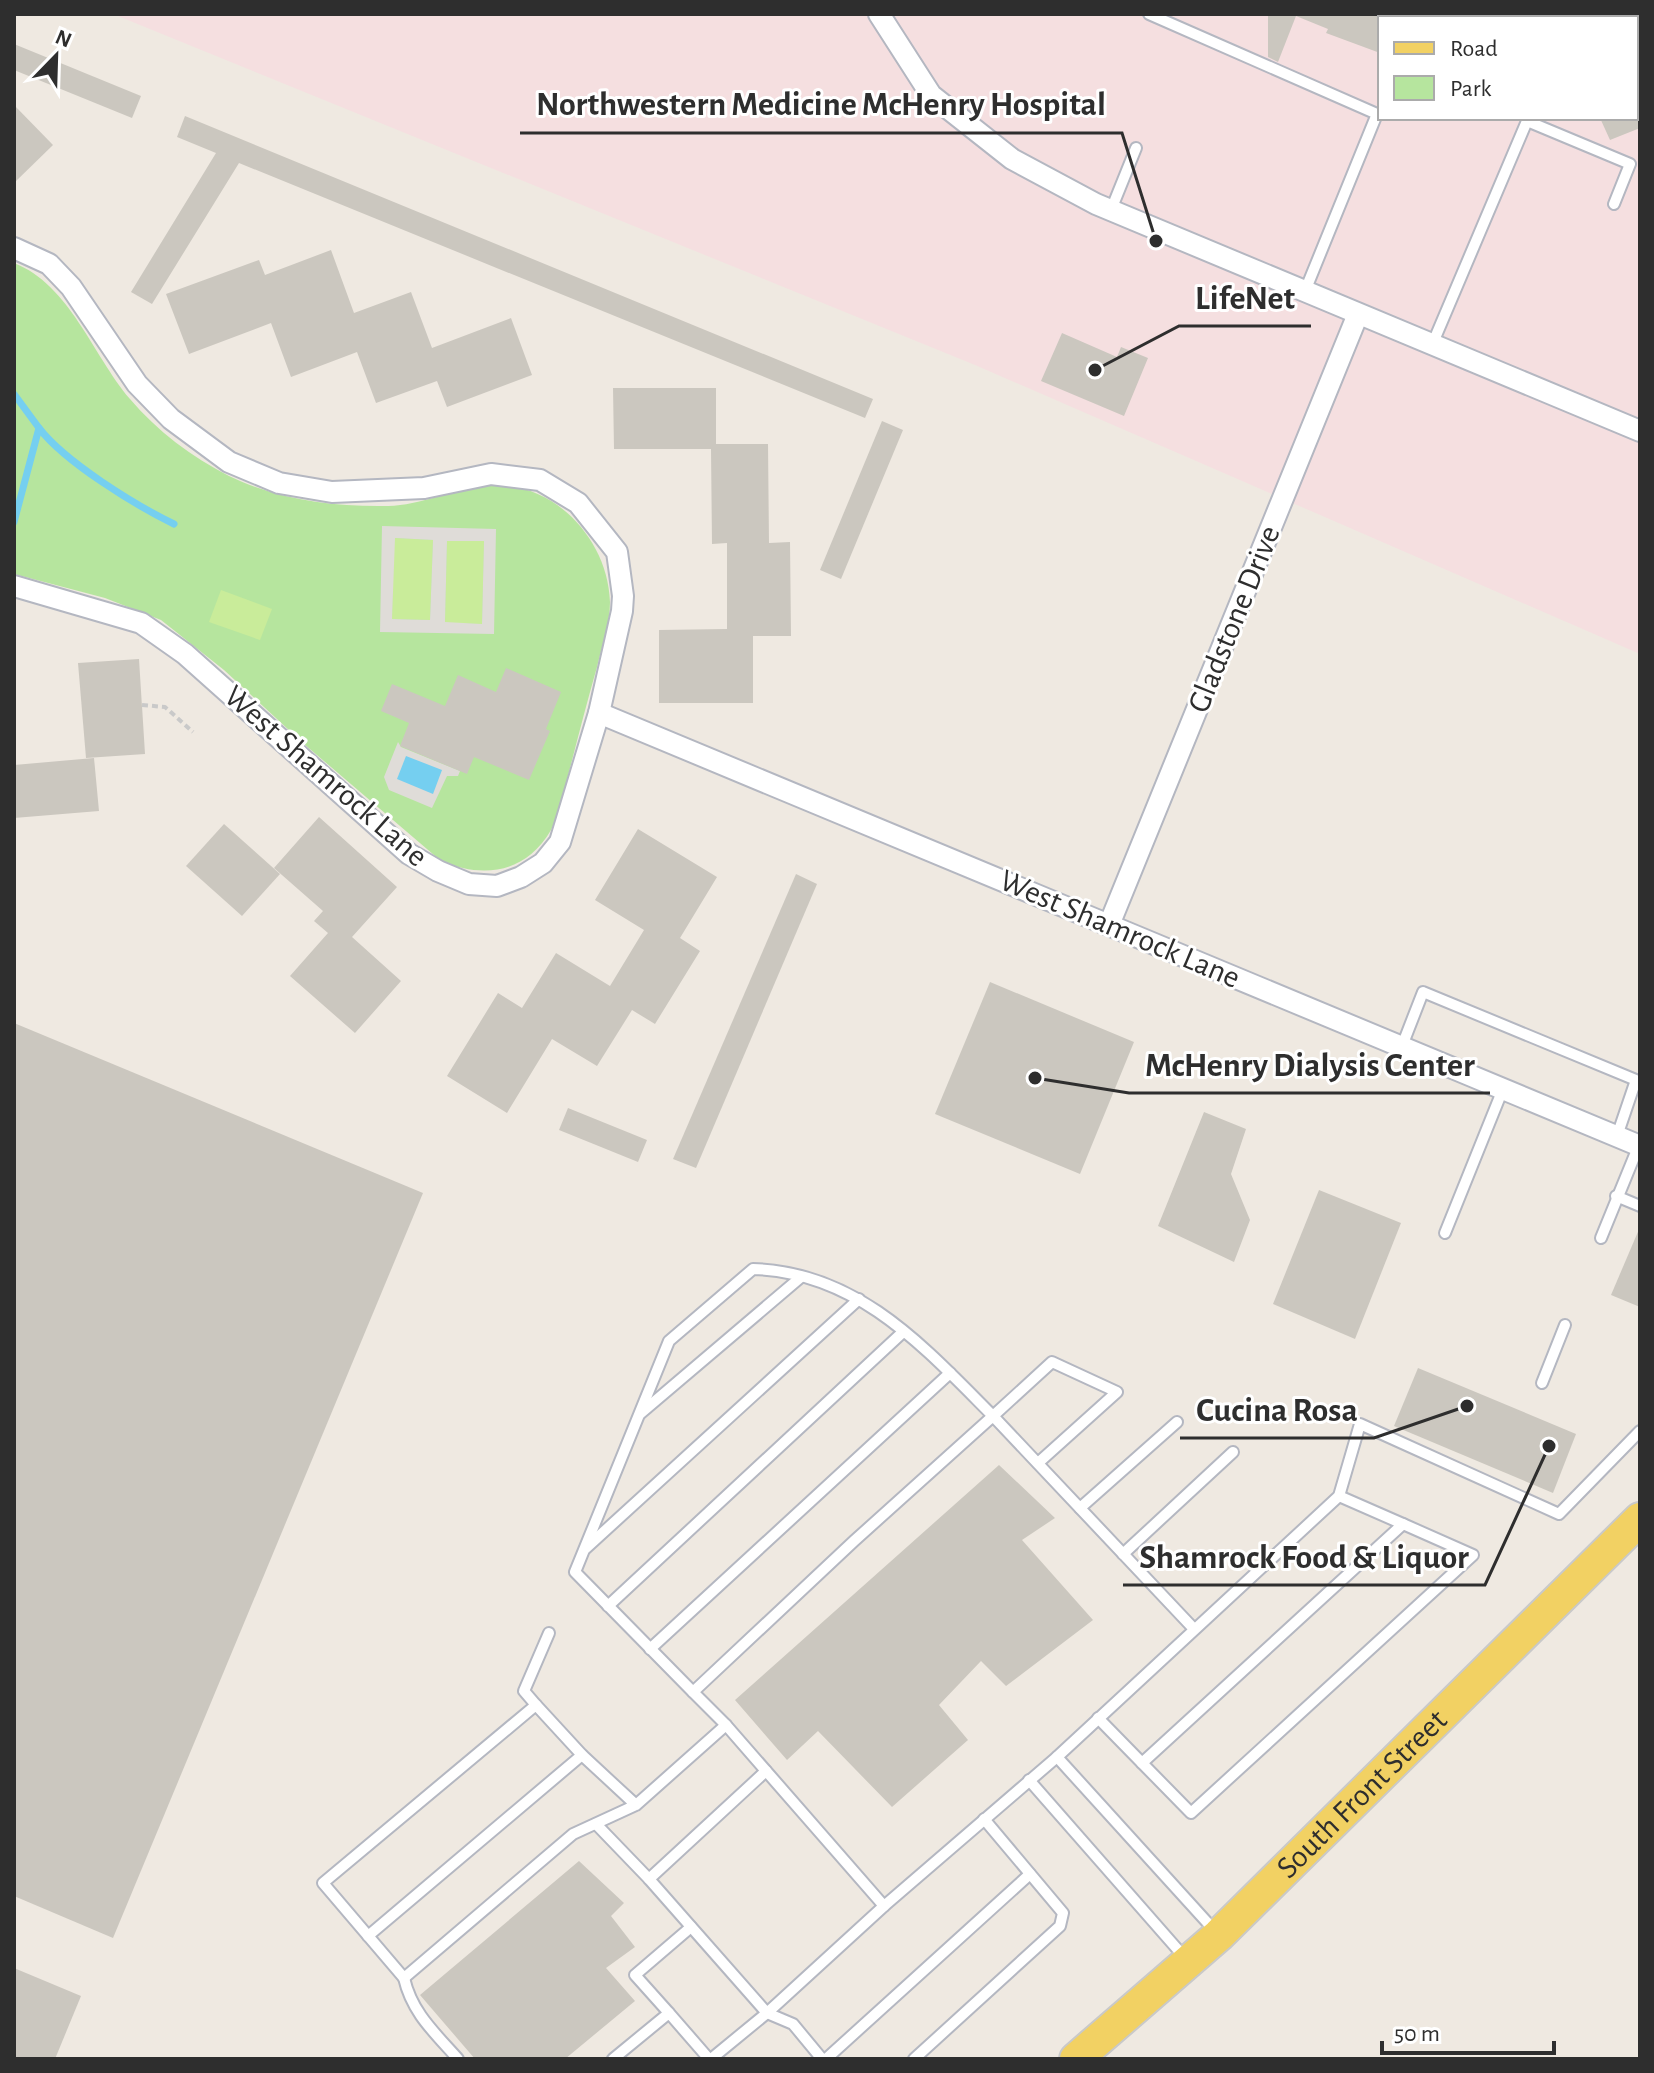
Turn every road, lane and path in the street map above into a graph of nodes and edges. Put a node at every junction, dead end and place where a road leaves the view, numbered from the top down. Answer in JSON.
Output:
{"nodes":[{"id":1,"x":879,"y":14,"type":"edge"},
{"id":2,"x":1149,"y":14,"type":"edge"},
{"id":3,"x":1136,"y":148,"type":"dead end"},
{"id":4,"x":1614,"y":204,"type":"dead end"},
{"id":5,"x":1111,"y":210,"type":"junction"},
{"id":6,"x":14,"y":248,"type":"edge"},
{"id":7,"x":1305,"y":291,"type":"junction"},
{"id":8,"x":1358,"y":314,"type":"junction"},
{"id":9,"x":1432,"y":345,"type":"junction"},
{"id":10,"x":1640,"y":431,"type":"edge"},
{"id":11,"x":14,"y":586,"type":"edge"},
{"id":12,"x":142,"y":705,"type":"dead end"},
{"id":13,"x":599,"y":713,"type":"junction"},
{"id":14,"x":193,"y":732,"type":"dead end"},
{"id":15,"x":1109,"y":925,"type":"junction"},
{"id":16,"x":1402,"y":1046,"type":"junction"},
{"id":17,"x":1503,"y":1089,"type":"junction"},
{"id":18,"x":1617,"y":1136,"type":"junction"},
{"id":19,"x":1639,"y":1146,"type":"edge"},
{"id":20,"x":1616,"y":1196,"type":"junction"},
{"id":21,"x":1640,"y":1206,"type":"edge"},
{"id":22,"x":1445,"y":1233,"type":"dead end"},
{"id":23,"x":1601,"y":1238,"type":"dead end"},
{"id":24,"x":801,"y":1277,"type":"junction"},
{"id":25,"x":859,"y":1299,"type":"junction"},
{"id":26,"x":1565,"y":1325,"type":"dead end"},
{"id":27,"x":903,"y":1332,"type":"junction"},
{"id":28,"x":950,"y":1373,"type":"junction"},
{"id":29,"x":1542,"y":1383,"type":"dead end"},
{"id":30,"x":639,"y":1414,"type":"junction"},
{"id":31,"x":993,"y":1416,"type":"junction"},
{"id":32,"x":1177,"y":1422,"type":"dead end"},
{"id":33,"x":1640,"y":1431,"type":"edge"},
{"id":34,"x":1233,"y":1452,"type":"dead end"},
{"id":35,"x":1038,"y":1463,"type":"junction"},
{"id":36,"x":1339,"y":1496,"type":"junction"},
{"id":37,"x":1080,"y":1508,"type":"junction"},
{"id":38,"x":1640,"y":1519,"type":"edge"},
{"id":39,"x":1403,"y":1524,"type":"junction"},
{"id":40,"x":584,"y":1550,"type":"junction"},
{"id":41,"x":1123,"y":1554,"type":"junction"},
{"id":42,"x":608,"y":1606,"type":"junction"},
{"id":43,"x":1194,"y":1629,"type":"junction"},
{"id":44,"x":549,"y":1633,"type":"dead end"},
{"id":45,"x":650,"y":1649,"type":"junction"},
{"id":46,"x":693,"y":1692,"type":"junction"},
{"id":47,"x":536,"y":1705,"type":"junction"},
{"id":48,"x":1098,"y":1718,"type":"junction"},
{"id":49,"x":726,"y":1725,"type":"junction"},
{"id":50,"x":582,"y":1755,"type":"junction"},
{"id":51,"x":1057,"y":1757,"type":"junction"},
{"id":52,"x":1142,"y":1763,"type":"junction"},
{"id":53,"x":766,"y":1771,"type":"junction"},
{"id":54,"x":1029,"y":1780,"type":"junction"},
{"id":55,"x":636,"y":1805,"type":"junction"},
{"id":56,"x":984,"y":1819,"type":"junction"},
{"id":57,"x":596,"y":1824,"type":"junction"},
{"id":58,"x":1030,"y":1874,"type":"junction"},
{"id":59,"x":649,"y":1879,"type":"junction"},
{"id":60,"x":884,"y":1906,"type":"junction"},
{"id":61,"x":691,"y":1927,"type":"junction"},
{"id":62,"x":1219,"y":1935,"type":"junction"},
{"id":63,"x":368,"y":1936,"type":"junction"},
{"id":64,"x":1188,"y":1962,"type":"junction"},
{"id":65,"x":404,"y":1978,"type":"junction"},
{"id":66,"x":669,"y":2013,"type":"junction"},
{"id":67,"x":767,"y":2013,"type":"junction"},
{"id":68,"x":458,"y":2059,"type":"edge"},
{"id":69,"x":613,"y":2059,"type":"edge"},
{"id":70,"x":710,"y":2059,"type":"edge"},
{"id":71,"x":824,"y":2059,"type":"edge"},
{"id":72,"x":914,"y":2059,"type":"edge"},
{"id":73,"x":1076,"y":2059,"type":"edge"}],
"edges":[{"from":1,"to":5,"type":"street"},
{"from":2,"to":7,"type":"lane"},
{"from":3,"to":5,"type":"lane"},
{"from":4,"to":9,"type":"lane"},
{"from":5,"to":7,"type":"street"},
{"from":6,"to":13,"type":"street","name":"West Shamrock Lane"},
{"from":7,"to":8,"type":"street"},
{"from":8,"to":9,"type":"street"},
{"from":8,"to":15,"type":"street","name":"Gladstone Drive"},
{"from":9,"to":10,"type":"street"},
{"from":11,"to":13,"type":"street","name":"West Shamrock Lane"},
{"from":12,"to":14,"type":"path"},
{"from":13,"to":15,"type":"street","name":"West Shamrock Lane"},
{"from":15,"to":16,"type":"street","name":"West Shamrock Lane"},
{"from":16,"to":17,"type":"street","name":"West Shamrock Lane"},
{"from":16,"to":18,"type":"lane"},
{"from":17,"to":18,"type":"street","name":"West Shamrock Lane"},
{"from":17,"to":22,"type":"lane"},
{"from":18,"to":19,"type":"street","name":"West Shamrock Lane"},
{"from":19,"to":20,"type":"lane"},
{"from":20,"to":21,"type":"lane"},
{"from":20,"to":23,"type":"lane"},
{"from":24,"to":25,"type":"lane"},
{"from":24,"to":30,"type":"lane"},
{"from":24,"to":30,"type":"lane"},
{"from":25,"to":27,"type":"lane"},
{"from":25,"to":40,"type":"lane"},
{"from":26,"to":29,"type":"lane"},
{"from":27,"to":28,"type":"lane"},
{"from":27,"to":42,"type":"lane"},
{"from":28,"to":31,"type":"lane"},
{"from":28,"to":45,"type":"lane"},
{"from":30,"to":40,"type":"lane"},
{"from":31,"to":35,"type":"lane"},
{"from":31,"to":35,"type":"lane"},
{"from":31,"to":46,"type":"lane"},
{"from":32,"to":37,"type":"lane"},
{"from":33,"to":36,"type":"lane"},
{"from":34,"to":41,"type":"lane"},
{"from":35,"to":37,"type":"lane"},
{"from":36,"to":39,"type":"lane"},
{"from":36,"to":43,"type":"lane"},
{"from":37,"to":41,"type":"lane"},
{"from":38,"to":62,"type":"main road","name":"South Front Street"},
{"from":39,"to":52,"type":"lane"},
{"from":39,"to":52,"type":"lane"},
{"from":40,"to":42,"type":"lane"},
{"from":41,"to":43,"type":"lane"},
{"from":42,"to":45,"type":"lane"},
{"from":43,"to":48,"type":"lane"},
{"from":44,"to":47,"type":"lane"},
{"from":45,"to":46,"type":"lane"},
{"from":46,"to":49,"type":"lane"},
{"from":47,"to":50,"type":"lane"},
{"from":47,"to":63,"type":"lane"},
{"from":48,"to":51,"type":"lane"},
{"from":48,"to":52,"type":"lane"},
{"from":49,"to":53,"type":"lane"},
{"from":49,"to":55,"type":"lane"},
{"from":50,"to":55,"type":"lane"},
{"from":50,"to":63,"type":"lane"},
{"from":51,"to":54,"type":"lane"},
{"from":51,"to":62,"type":"lane"},
{"from":53,"to":59,"type":"lane"},
{"from":53,"to":60,"type":"lane"},
{"from":54,"to":56,"type":"lane"},
{"from":54,"to":64,"type":"lane"},
{"from":55,"to":57,"type":"lane"},
{"from":56,"to":58,"type":"lane"},
{"from":56,"to":60,"type":"lane"},
{"from":57,"to":59,"type":"lane"},
{"from":57,"to":65,"type":"lane"},
{"from":58,"to":71,"type":"lane"},
{"from":58,"to":72,"type":"lane"},
{"from":59,"to":61,"type":"lane"},
{"from":60,"to":67,"type":"lane"},
{"from":61,"to":66,"type":"lane"},
{"from":61,"to":67,"type":"lane"},
{"from":62,"to":64,"type":"main road","name":"South Front Street"},
{"from":63,"to":65,"type":"lane"},
{"from":64,"to":73,"type":"main road","name":"South Front Street"},
{"from":65,"to":68,"type":"lane"},
{"from":66,"to":69,"type":"lane"},
{"from":66,"to":70,"type":"lane"},
{"from":67,"to":70,"type":"lane"},
{"from":67,"to":71,"type":"lane"}]}
